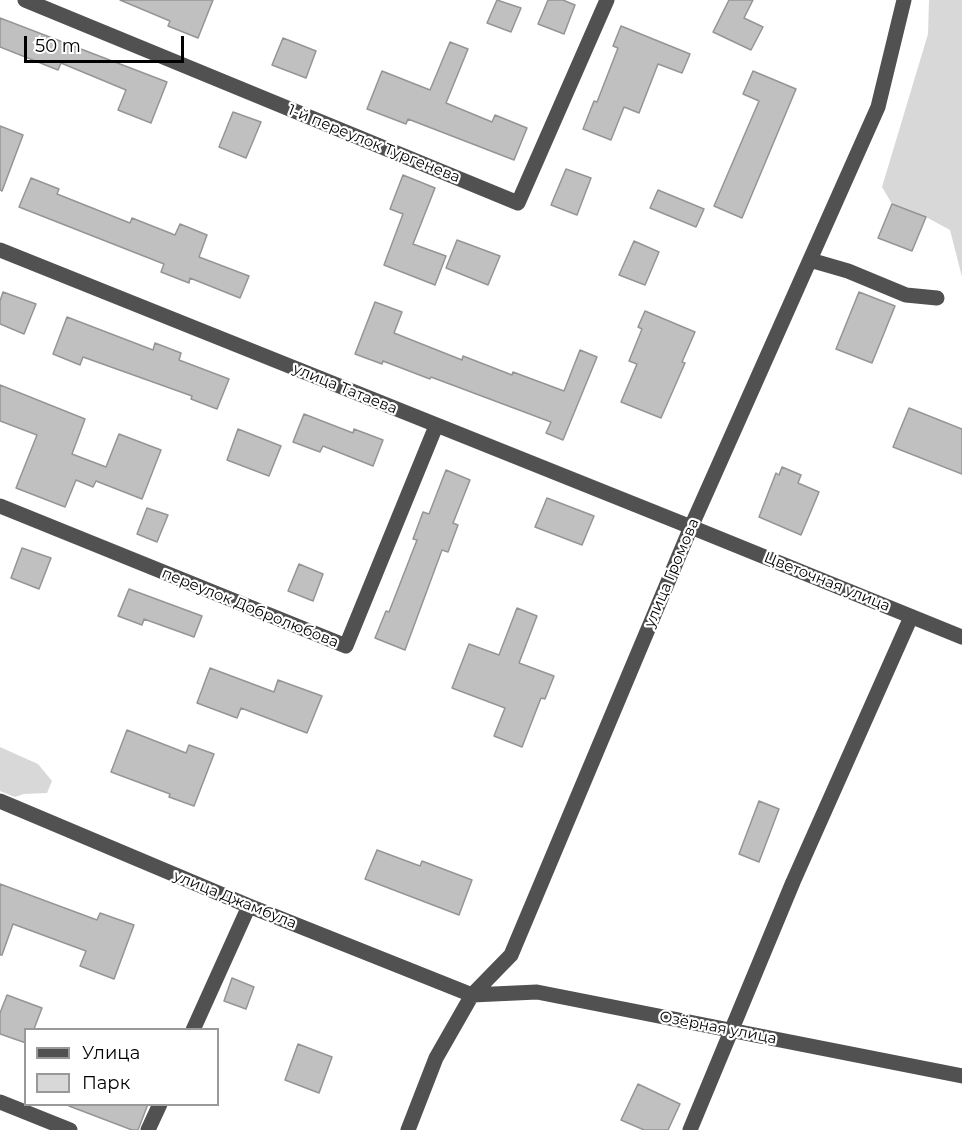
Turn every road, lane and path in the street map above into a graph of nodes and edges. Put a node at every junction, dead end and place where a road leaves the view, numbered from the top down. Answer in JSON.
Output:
{"nodes":[{"id":1,"x":25,"y":0,"type":"edge"},
{"id":2,"x":607,"y":0,"type":"edge"},
{"id":3,"x":904,"y":0,"type":"edge"},
{"id":4,"x":0,"y":250,"type":"edge"},
{"id":5,"x":810,"y":260,"type":"junction"},
{"id":6,"x":938,"y":298,"type":"dead end"},
{"id":7,"x":436,"y":426,"type":"junction"},
{"id":8,"x":0,"y":506,"type":"edge"},
{"id":9,"x":691,"y":527,"type":"junction"},
{"id":10,"x":911,"y":617,"type":"junction"},
{"id":11,"x":962,"y":638,"type":"edge"},
{"id":12,"x":0,"y":801,"type":"edge"},
{"id":13,"x":249,"y":906,"type":"junction"},
{"id":14,"x":472,"y":995,"type":"junction"},
{"id":15,"x":193,"y":1028,"type":"edge"},
{"id":16,"x":732,"y":1031,"type":"junction"},
{"id":17,"x":962,"y":1076,"type":"edge"},
{"id":18,"x":0,"y":1102,"type":"edge"},
{"id":19,"x":159,"y":1106,"type":"edge"},
{"id":20,"x":69,"y":1130,"type":"edge"},
{"id":21,"x":148,"y":1130,"type":"edge"},
{"id":22,"x":408,"y":1130,"type":"edge"},
{"id":23,"x":690,"y":1130,"type":"edge"}],
"edges":[{"from":1,"to":2,"type":"street","name":"1-й переулок Тургенева"},
{"from":3,"to":5,"type":"street","name":"улица Громова"},
{"from":4,"to":7,"type":"street","name":"улица Татаева"},
{"from":5,"to":6,"type":"street"},
{"from":5,"to":9,"type":"street","name":"улица Громова"},
{"from":7,"to":8,"type":"street","name":"переулок Добролюбова"},
{"from":7,"to":9,"type":"street","name":"улица Татаева"},
{"from":9,"to":10,"type":"street","name":"Цветочная улица"},
{"from":9,"to":14,"type":"street","name":"улица Громова"},
{"from":10,"to":11,"type":"street","name":"Цветочная улица"},
{"from":10,"to":16,"type":"street"},
{"from":12,"to":13,"type":"street","name":"улица Джамбула"},
{"from":13,"to":14,"type":"street","name":"улица Джамбула"},
{"from":13,"to":15,"type":"street"},
{"from":14,"to":16,"type":"street","name":"Озёрная улица"},
{"from":14,"to":22,"type":"street","name":"улица Громова"},
{"from":16,"to":17,"type":"street","name":"Озёрная улица"},
{"from":16,"to":23,"type":"street"},
{"from":18,"to":20,"type":"street"},
{"from":19,"to":21,"type":"street"}]}
